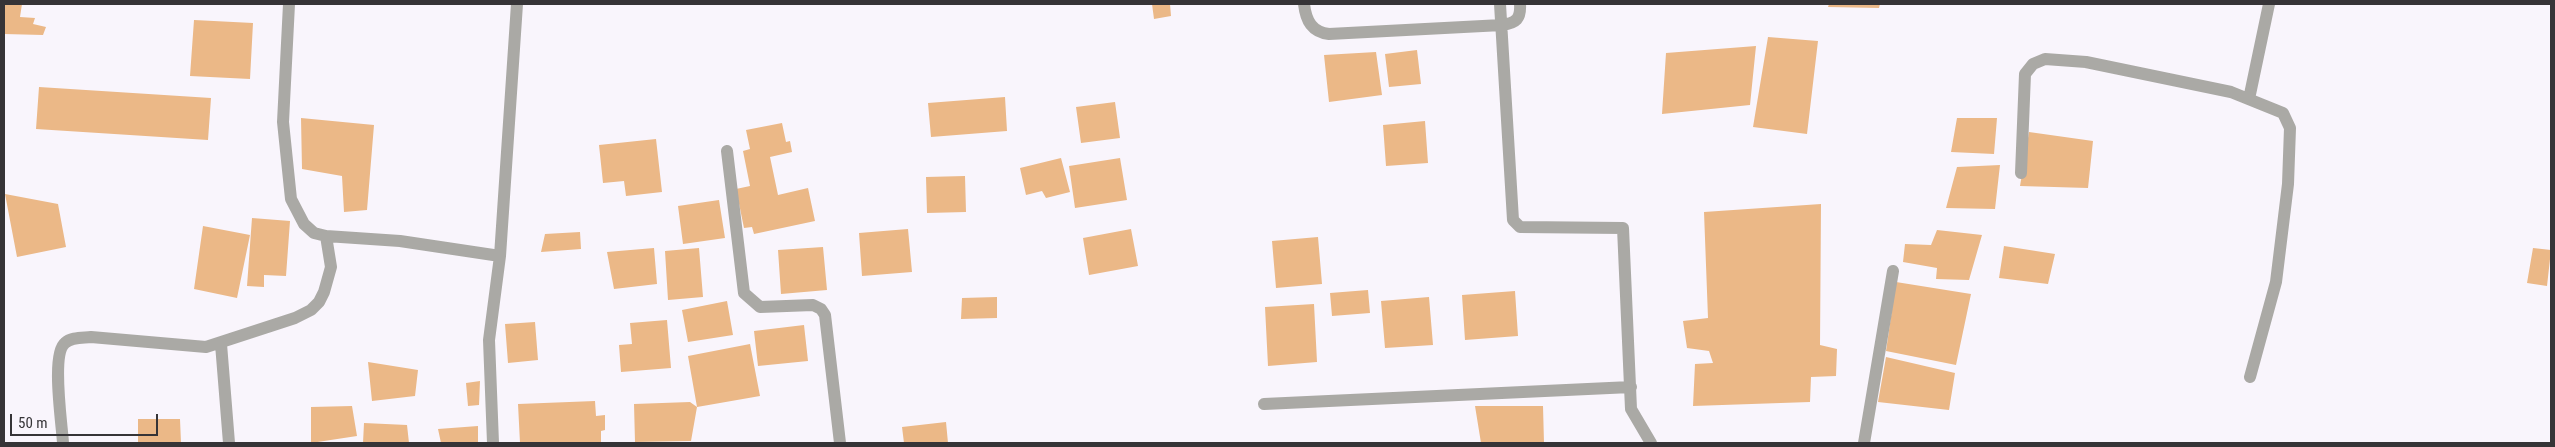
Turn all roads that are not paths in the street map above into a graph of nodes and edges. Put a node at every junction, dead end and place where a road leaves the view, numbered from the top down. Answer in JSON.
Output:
{"nodes":[{"id":1,"x":289,"y":4,"type":"edge"},
{"id":2,"x":517,"y":4,"type":"edge"},
{"id":3,"x":1304,"y":4,"type":"edge"},
{"id":4,"x":1500,"y":4,"type":"edge"},
{"id":5,"x":1520,"y":4,"type":"edge"},
{"id":6,"x":2269,"y":4,"type":"edge"},
{"id":7,"x":1502,"y":26,"type":"junction"},
{"id":8,"x":2249,"y":99,"type":"junction"},
{"id":9,"x":726,"y":151,"type":"dead end"},
{"id":10,"x":2021,"y":173,"type":"dead end"},
{"id":11,"x":326,"y":236,"type":"junction"},
{"id":12,"x":500,"y":256,"type":"junction"},
{"id":13,"x":1893,"y":271,"type":"dead end"},
{"id":14,"x":221,"y":344,"type":"junction"},
{"id":15,"x":2250,"y":377,"type":"dead end"},
{"id":16,"x":1631,"y":387,"type":"junction"},
{"id":17,"x":1264,"y":404,"type":"dead end"},
{"id":18,"x":63,"y":443,"type":"edge"},
{"id":19,"x":229,"y":443,"type":"edge"},
{"id":20,"x":493,"y":443,"type":"edge"},
{"id":21,"x":840,"y":443,"type":"edge"},
{"id":22,"x":1651,"y":443,"type":"edge"},
{"id":23,"x":1864,"y":443,"type":"edge"}],
"edges":[{"from":1,"to":11,"type":"street"},
{"from":2,"to":12,"type":"street"},
{"from":3,"to":7,"type":"street"},
{"from":4,"to":7,"type":"street"},
{"from":5,"to":7,"type":"street"},
{"from":6,"to":8,"type":"street"},
{"from":7,"to":16,"type":"street"},
{"from":8,"to":10,"type":"street"},
{"from":8,"to":15,"type":"street"},
{"from":9,"to":21,"type":"street"},
{"from":11,"to":12,"type":"street"},
{"from":11,"to":14,"type":"street"},
{"from":12,"to":20,"type":"street"},
{"from":13,"to":23,"type":"street"},
{"from":14,"to":18,"type":"street"},
{"from":14,"to":19,"type":"street"},
{"from":16,"to":17,"type":"street"},
{"from":16,"to":22,"type":"street"}]}
